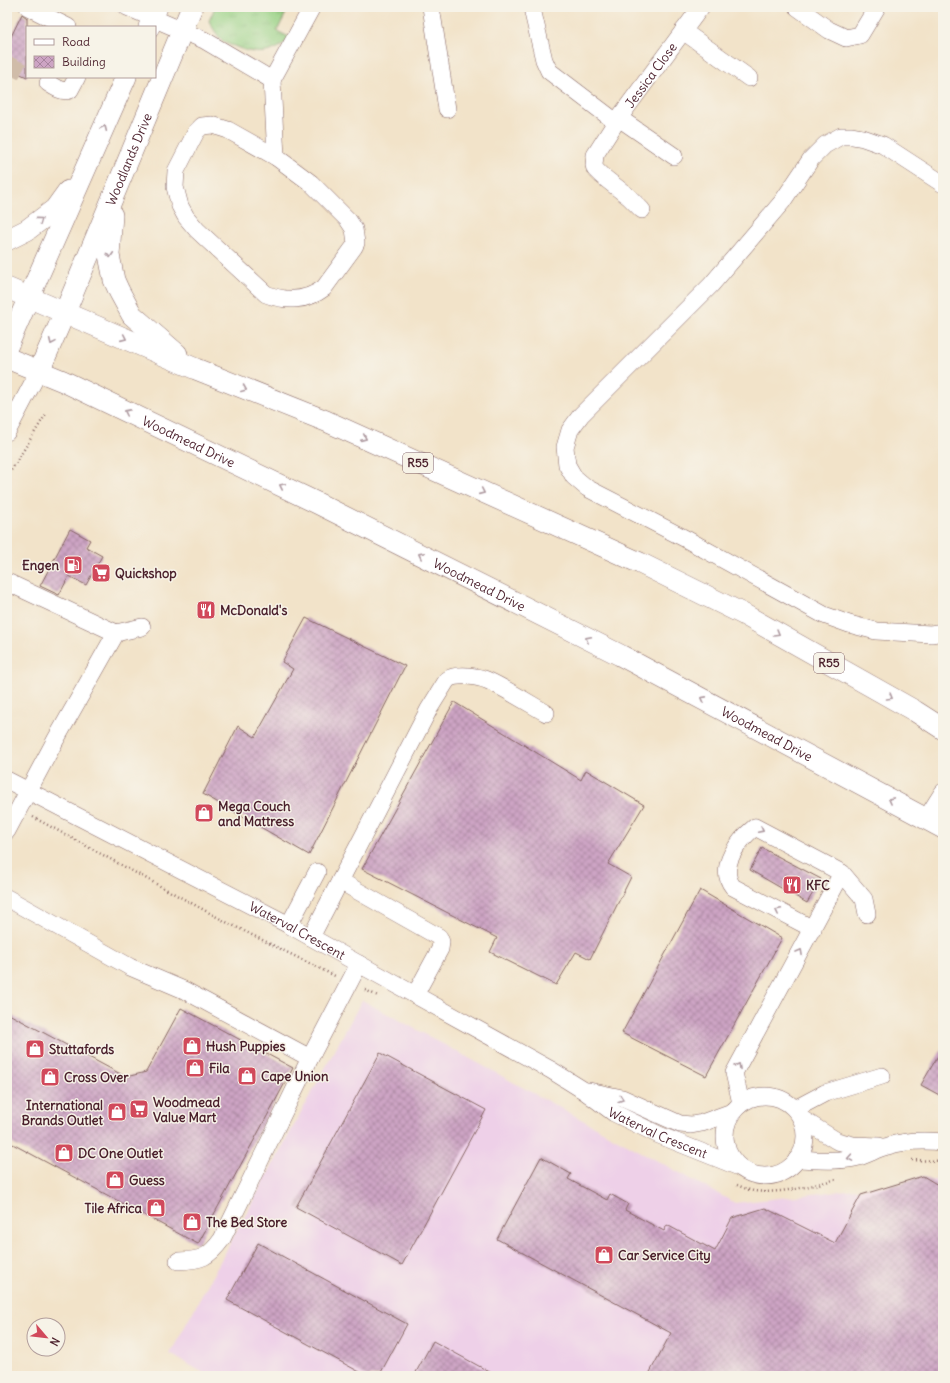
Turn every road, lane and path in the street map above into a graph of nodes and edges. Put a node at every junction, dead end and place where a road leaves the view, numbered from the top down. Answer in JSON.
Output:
{"nodes":[{"id":1,"x":28,"y":7,"type":"edge"},
{"id":2,"x":127,"y":7,"type":"edge"},
{"id":3,"x":192,"y":7,"type":"edge"},
{"id":4,"x":312,"y":7,"type":"edge"},
{"id":5,"x":431,"y":7,"type":"edge"},
{"id":6,"x":701,"y":7,"type":"edge"},
{"id":7,"x":797,"y":7,"type":"edge"},
{"id":8,"x":877,"y":7,"type":"edge"},
{"id":9,"x":533,"y":13,"type":"dead end"},
{"id":10,"x":153,"y":17,"type":"edge"},
{"id":11,"x":66,"y":26,"type":"edge"},
{"id":12,"x":181,"y":30,"type":"junction"},
{"id":13,"x":683,"y":31,"type":"junction"},
{"id":14,"x":76,"y":78,"type":"edge"},
{"id":15,"x":126,"y":78,"type":"edge"},
{"id":16,"x":750,"y":78,"type":"dead end"},
{"id":17,"x":272,"y":80,"type":"junction"},
{"id":18,"x":48,"y":83,"type":"dead end"},
{"id":19,"x":447,"y":109,"type":"dead end"},
{"id":20,"x":617,"y":120,"type":"junction"},
{"id":21,"x":674,"y":156,"type":"dead end"},
{"id":22,"x":276,"y":158,"type":"junction"},
{"id":23,"x":88,"y":163,"type":"junction"},
{"id":24,"x":943,"y":184,"type":"edge"},
{"id":25,"x":116,"y":188,"type":"junction"},
{"id":26,"x":642,"y":210,"type":"dead end"},
{"id":27,"x":7,"y":240,"type":"edge"},
{"id":28,"x":7,"y":288,"type":"edge"},
{"id":29,"x":29,"y":298,"type":"junction"},
{"id":30,"x":65,"y":312,"type":"junction"},
{"id":31,"x":7,"y":347,"type":"edge"},
{"id":32,"x":7,"y":358,"type":"edge"},
{"id":33,"x":196,"y":369,"type":"junction"},
{"id":34,"x":39,"y":371,"type":"junction"},
{"id":35,"x":46,"y":414,"type":"dead end"},
{"id":36,"x":7,"y":432,"type":"edge"},
{"id":37,"x":7,"y":476,"type":"edge"},
{"id":38,"x":7,"y":582,"type":"edge"},
{"id":39,"x":142,"y":627,"type":"dead end"},
{"id":40,"x":943,"y":632,"type":"edge"},
{"id":41,"x":116,"y":633,"type":"junction"},
{"id":42,"x":915,"y":712,"type":"junction"},
{"id":43,"x":546,"y":713,"type":"dead end"},
{"id":44,"x":943,"y":713,"type":"edge"},
{"id":45,"x":943,"y":729,"type":"edge"},
{"id":46,"x":7,"y":780,"type":"edge"},
{"id":47,"x":28,"y":791,"type":"junction"},
{"id":48,"x":943,"y":792,"type":"edge"},
{"id":49,"x":934,"y":823,"type":"edge"},
{"id":50,"x":7,"y":831,"type":"edge"},
{"id":51,"x":317,"y":872,"type":"dead end"},
{"id":52,"x":842,"y":873,"type":"junction"},
{"id":53,"x":340,"y":881,"type":"junction"},
{"id":54,"x":7,"y":898,"type":"edge"},
{"id":55,"x":867,"y":914,"type":"dead end"},
{"id":56,"x":289,"y":925,"type":"junction"},
{"id":57,"x":813,"y":929,"type":"junction"},
{"id":58,"x":311,"y":937,"type":"junction"},
{"id":59,"x":359,"y":964,"type":"junction"},
{"id":60,"x":415,"y":996,"type":"junction"},
{"id":61,"x":310,"y":1058,"type":"junction"},
{"id":62,"x":882,"y":1076,"type":"dead end"},
{"id":63,"x":583,"y":1090,"type":"junction"},
{"id":64,"x":737,"y":1108,"type":"junction"},
{"id":65,"x":798,"y":1114,"type":"junction"},
{"id":66,"x":943,"y":1142,"type":"edge"},
{"id":67,"x":887,"y":1146,"type":"junction"},
{"id":68,"x":797,"y":1159,"type":"junction"},
{"id":69,"x":739,"y":1167,"type":"junction"},
{"id":70,"x":178,"y":1261,"type":"dead end"}],
"edges":[{"from":1,"to":11,"type":"street"},
{"from":2,"to":10,"type":"street"},
{"from":3,"to":12,"type":"main road","name":"Woodlands Drive"},
{"from":4,"to":17,"type":"street"},
{"from":5,"to":19,"type":"street"},
{"from":6,"to":13,"type":"street","name":"Jessica Close"},
{"from":7,"to":8,"type":"street"},
{"from":9,"to":20,"type":"street","name":"Jessica Close"},
{"from":10,"to":12,"type":"street"},
{"from":12,"to":17,"type":"street"},
{"from":12,"to":25,"type":"main road","name":"Woodlands Drive"},
{"from":13,"to":16,"type":"street","name":"Jessica Close"},
{"from":13,"to":20,"type":"street","name":"Jessica Close"},
{"from":14,"to":18,"type":"street"},
{"from":23,"to":15,"type":"main road","one_way":true},
{"from":17,"to":22,"type":"street"},
{"from":20,"to":21,"type":"street","name":"Jessica Close"},
{"from":20,"to":26,"type":"street","name":"Jessica Close"},
{"from":22,"to":22,"type":"street"},
{"from":27,"to":23,"type":"main road","one_way":true},
{"from":23,"to":29,"type":"main road"},
{"from":24,"to":40,"type":"street"},
{"from":25,"to":30,"type":"main road","name":"Woodlands Drive"},
{"from":25,"to":33,"type":"main road","one_way":true},
{"from":28,"to":29,"type":"main road","number":"R55"},
{"from":29,"to":30,"type":"main road","number":"R55"},
{"from":29,"to":31,"type":"main road"},
{"from":30,"to":33,"type":"main road","number":"R55","one_way":true},
{"from":30,"to":34,"type":"main road","name":"Woodlands Drive","one_way":true},
{"from":32,"to":34,"type":"main road","name":"Woodmead Drive"},
{"from":33,"to":42,"type":"main road","number":"R55","one_way":true},
{"from":34,"to":36,"type":"street"},
{"from":49,"to":34,"type":"main road","name":"Woodmead Drive","one_way":true},
{"from":35,"to":37,"type":"path"},
{"from":38,"to":41,"type":"street"},
{"from":39,"to":41,"type":"street"},
{"from":41,"to":47,"type":"street"},
{"from":42,"to":44,"type":"main road"},
{"from":42,"to":45,"type":"main road","number":"R55"},
{"from":43,"to":53,"type":"street"},
{"from":46,"to":47,"type":"street","name":"Waterval Crescent"},
{"from":47,"to":50,"type":"street"},
{"from":47,"to":56,"type":"street","name":"Waterval Crescent"},
{"from":48,"to":49,"type":"street"},
{"from":51,"to":56,"type":"street"},
{"from":52,"to":55,"type":"street"},
{"from":52,"to":57,"type":"street"},
{"from":57,"to":52,"type":"street","one_way":true},
{"from":53,"to":58,"type":"street"},
{"from":53,"to":60,"type":"street"},
{"from":54,"to":61,"type":"street"},
{"from":56,"to":58,"type":"street","name":"Waterval Crescent"},
{"from":64,"to":57,"type":"street","one_way":true},
{"from":58,"to":59,"type":"street","name":"Waterval Crescent"},
{"from":59,"to":60,"type":"street","name":"Waterval Crescent"},
{"from":59,"to":61,"type":"street"},
{"from":60,"to":63,"type":"street","name":"Waterval Crescent"},
{"from":61,"to":70,"type":"street"},
{"from":62,"to":65,"type":"street"},
{"from":63,"to":64,"type":"street","name":"Waterval Crescent","one_way":true},
{"from":63,"to":69,"type":"street","name":"Waterval Crescent"},
{"from":64,"to":65,"type":"street"},
{"from":64,"to":69,"type":"street"},
{"from":65,"to":67,"type":"street"},
{"from":65,"to":68,"type":"street"},
{"from":66,"to":67,"type":"street"},
{"from":67,"to":68,"type":"street","one_way":true},
{"from":68,"to":69,"type":"street"}]}
